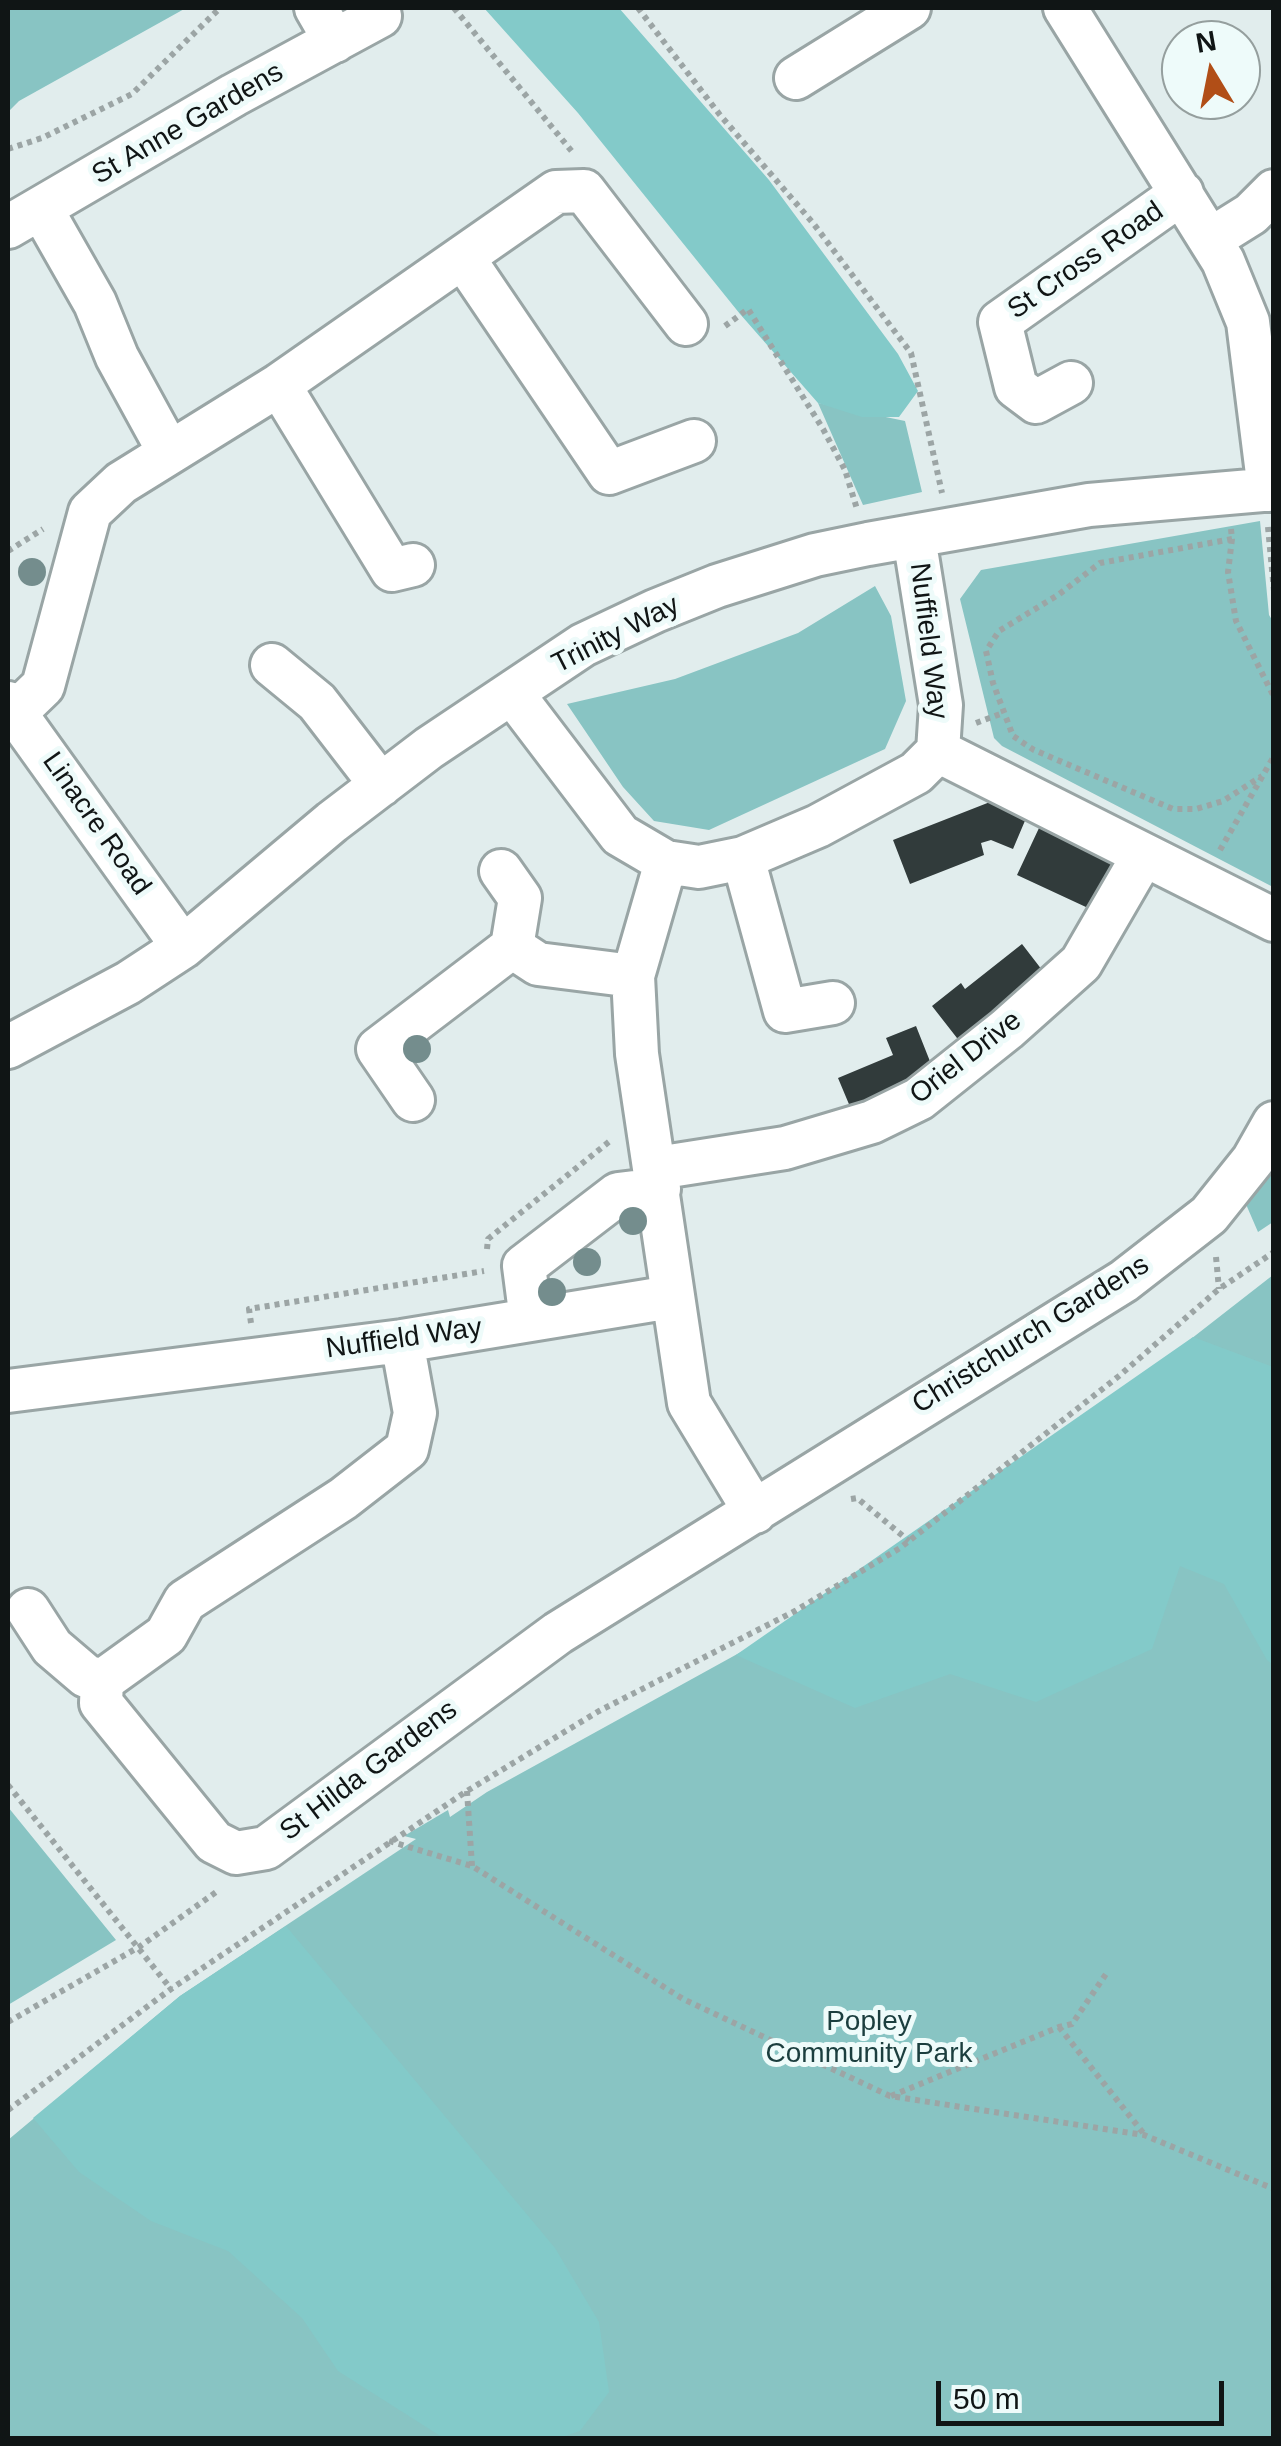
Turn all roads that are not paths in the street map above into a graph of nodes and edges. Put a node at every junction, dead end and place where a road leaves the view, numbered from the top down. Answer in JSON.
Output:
{"nodes":[{"id":1,"x":909,"y":8,"type":"edge"},
{"id":2,"x":1064,"y":8,"type":"edge"},
{"id":3,"x":380,"y":16,"type":"dead end"},
{"id":4,"x":326,"y":24,"type":"edge"},
{"id":5,"x":796,"y":78,"type":"dead end"},
{"id":6,"x":1274,"y":190,"type":"edge"},
{"id":7,"x":1182,"y":193,"type":"junction"},
{"id":8,"x":25,"y":218,"type":"edge"},
{"id":9,"x":1211,"y":239,"type":"junction"},
{"id":10,"x":464,"y":259,"type":"junction"},
{"id":11,"x":686,"y":324,"type":"road end"},
{"id":12,"x":1072,"y":383,"type":"dead end"},
{"id":13,"x":279,"y":385,"type":"junction"},
{"id":14,"x":694,"y":441,"type":"dead end"},
{"id":15,"x":169,"y":452,"type":"junction"},
{"id":16,"x":1259,"y":495,"type":"edge"},
{"id":17,"x":914,"y":537,"type":"junction"},
{"id":18,"x":413,"y":564,"type":"dead end"},
{"id":19,"x":272,"y":665,"type":"dead end"},
{"id":20,"x":512,"y":693,"type":"junction"},
{"id":21,"x":12,"y":707,"type":"edge"},
{"id":22,"x":938,"y":750,"type":"junction"},
{"id":23,"x":381,"y":785,"type":"junction"},
{"id":24,"x":1144,"y":856,"type":"junction"},
{"id":25,"x":743,"y":858,"type":"junction"},
{"id":26,"x":666,"y":862,"type":"junction"},
{"id":27,"x":501,"y":871,"type":"dead end"},
{"id":28,"x":1274,"y":920,"type":"edge"},
{"id":29,"x":184,"y":947,"type":"junction"},
{"id":30,"x":512,"y":947,"type":"junction"},
{"id":31,"x":633,"y":976,"type":"junction"},
{"id":32,"x":833,"y":1003,"type":"dead end"},
{"id":33,"x":8,"y":1047,"type":"edge"},
{"id":34,"x":413,"y":1100,"type":"dead end"},
{"id":35,"x":1274,"y":1123,"type":"edge"},
{"id":36,"x":655,"y":1164,"type":"junction"},
{"id":37,"x":671,"y":1297,"type":"junction"},
{"id":38,"x":531,"y":1320,"type":"junction"},
{"id":39,"x":402,"y":1341,"type":"junction"},
{"id":40,"x":8,"y":1391,"type":"edge"},
{"id":41,"x":756,"y":1512,"type":"junction"},
{"id":42,"x":28,"y":1610,"type":"dead end"},
{"id":43,"x":102,"y":1681,"type":"junction"}],
"edges":[{"from":1,"to":5,"type":"street"},
{"from":2,"to":7,"type":"street"},
{"from":3,"to":4,"type":"street","name":"St Anne Gardens"},
{"from":4,"to":8,"type":"street","name":"St Anne Gardens"},
{"from":6,"to":9,"type":"street"},
{"from":7,"to":9,"type":"street"},
{"from":7,"to":12,"type":"street","name":"St Cross Road"},
{"from":8,"to":15,"type":"street","name":"St Anne Gardens"},
{"from":9,"to":16,"type":"street"},
{"from":10,"to":11,"type":"street"},
{"from":10,"to":13,"type":"street"},
{"from":10,"to":14,"type":"street"},
{"from":13,"to":15,"type":"street"},
{"from":13,"to":18,"type":"street"},
{"from":15,"to":21,"type":"street"},
{"from":16,"to":17,"type":"street","name":"Trinity Way"},
{"from":17,"to":20,"type":"street","name":"Trinity Way"},
{"from":17,"to":22,"type":"street","name":"Nuffield Way"},
{"from":19,"to":23,"type":"street"},
{"from":20,"to":23,"type":"street","name":"Trinity Way"},
{"from":20,"to":26,"type":"street","name":"Nuffield Way"},
{"from":21,"to":29,"type":"street","name":"Linacre Road"},
{"from":22,"to":24,"type":"street"},
{"from":22,"to":25,"type":"street","name":"Nuffield Way"},
{"from":23,"to":29,"type":"street","name":"Trinity Way"},
{"from":24,"to":28,"type":"street"},
{"from":24,"to":36,"type":"street","name":"Oriel Drive"},
{"from":25,"to":26,"type":"street","name":"Nuffield Way"},
{"from":25,"to":32,"type":"street"},
{"from":26,"to":31,"type":"street"},
{"from":27,"to":30,"type":"street"},
{"from":29,"to":33,"type":"street","name":"Trinity Way"},
{"from":30,"to":31,"type":"street"},
{"from":30,"to":34,"type":"street"},
{"from":31,"to":36,"type":"street"},
{"from":35,"to":41,"type":"street","name":"Christchurch Gardens"},
{"from":36,"to":37,"type":"street"},
{"from":36,"to":38,"type":"street","name":"Oriel Drive"},
{"from":37,"to":38,"type":"street","name":"Nuffield Way"},
{"from":37,"to":41,"type":"street"},
{"from":38,"to":39,"type":"street","name":"Nuffield Way"},
{"from":39,"to":40,"type":"street","name":"Nuffield Way"},
{"from":39,"to":43,"type":"street"},
{"from":41,"to":43,"type":"street","name":"St Hilda Gardens"},
{"from":42,"to":43,"type":"street"}]}
